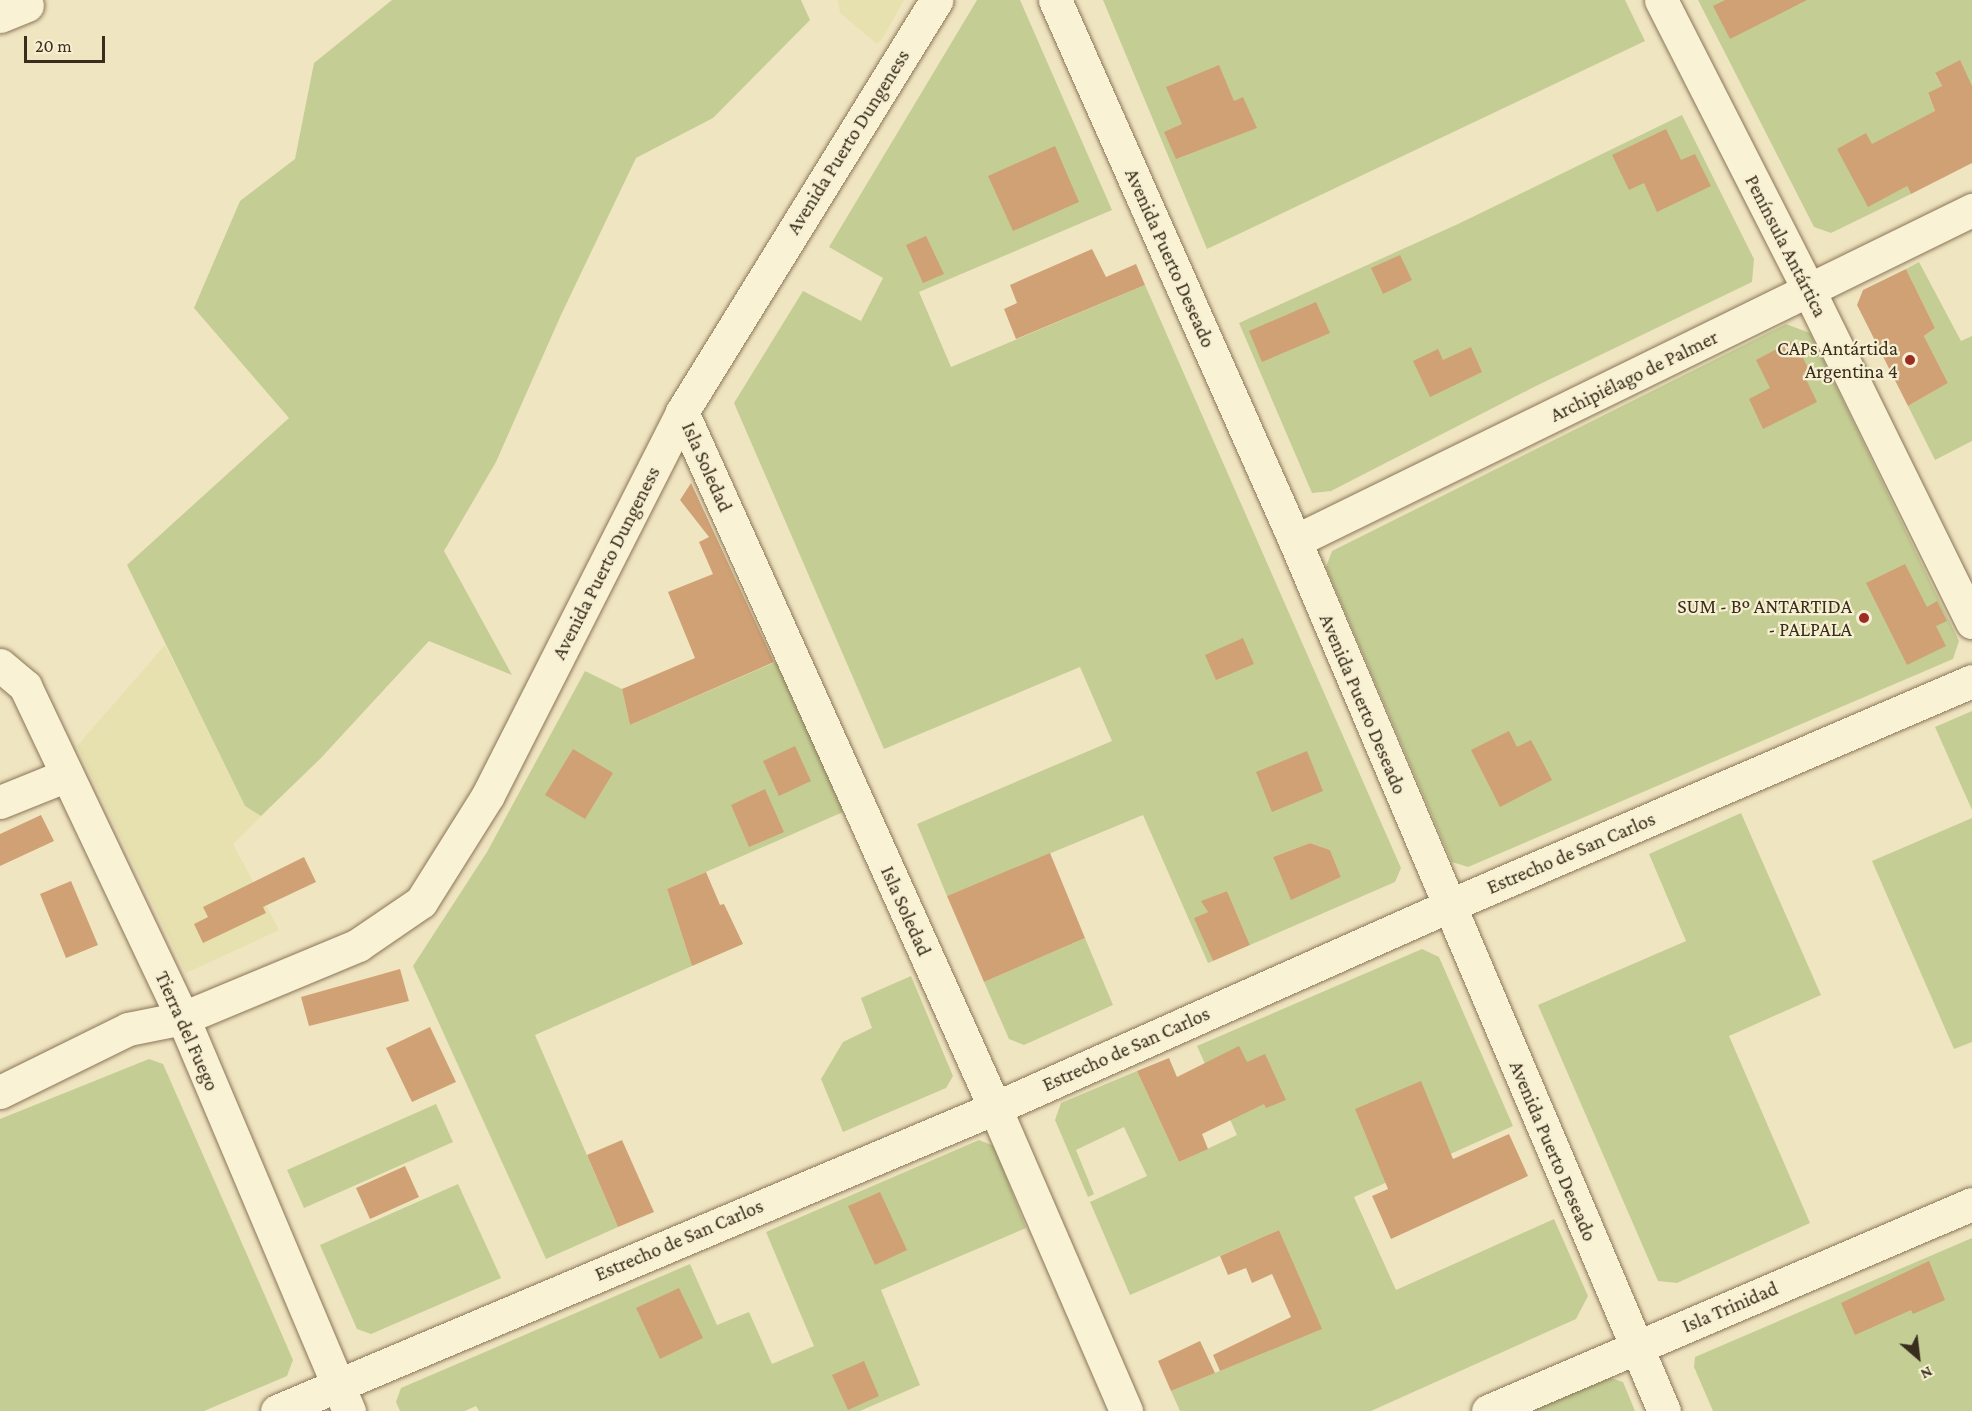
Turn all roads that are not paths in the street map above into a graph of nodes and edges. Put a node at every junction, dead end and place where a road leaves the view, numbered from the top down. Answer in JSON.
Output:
{"nodes":[{"id":1,"x":936,"y":0,"type":"edge"},
{"id":2,"x":1055,"y":0,"type":"edge"},
{"id":3,"x":1661,"y":0,"type":"edge"},
{"id":4,"x":1972,"y":210,"type":"edge"},
{"id":5,"x":1809,"y":291,"type":"junction"},
{"id":6,"x":682,"y":412,"type":"junction"},
{"id":7,"x":1294,"y":541,"type":"junction"},
{"id":8,"x":1972,"y":622,"type":"edge"},
{"id":9,"x":0,"y":665,"type":"edge"},
{"id":10,"x":1972,"y":681,"type":"edge"},
{"id":11,"x":67,"y":775,"type":"junction"},
{"id":12,"x":0,"y":802,"type":"edge"},
{"id":13,"x":1448,"y":906,"type":"junction"},
{"id":14,"x":183,"y":1018,"type":"junction"},
{"id":15,"x":0,"y":1092,"type":"edge"},
{"id":16,"x":995,"y":1107,"type":"junction"},
{"id":17,"x":1972,"y":1204,"type":"edge"},
{"id":18,"x":1637,"y":1346,"type":"junction"},
{"id":19,"x":343,"y":1398,"type":"edge"},
{"id":20,"x":277,"y":1411,"type":"edge"},
{"id":21,"x":1126,"y":1411,"type":"edge"},
{"id":22,"x":1488,"y":1411,"type":"edge"},
{"id":23,"x":1664,"y":1411,"type":"edge"}],
"edges":[{"from":1,"to":6,"type":"street","name":"Avenida Puerto Dungeness"},
{"from":2,"to":7,"type":"street","name":"Avenida Puerto Deseado"},
{"from":3,"to":5,"type":"street","name":"Península Antártica"},
{"from":4,"to":5,"type":"street","name":"Archipiélago de Palmer"},
{"from":5,"to":7,"type":"street","name":"Archipiélago de Palmer"},
{"from":5,"to":8,"type":"street","name":"Península Antártica"},
{"from":6,"to":14,"type":"street","name":"Avenida Puerto Dungeness"},
{"from":6,"to":16,"type":"street","name":"Isla Soledad"},
{"from":7,"to":13,"type":"street","name":"Avenida Puerto Deseado"},
{"from":9,"to":11,"type":"street","name":"Tierra del Fuego"},
{"from":10,"to":13,"type":"street","name":"Estrecho de San Carlos"},
{"from":11,"to":12,"type":"street"},
{"from":11,"to":14,"type":"street","name":"Tierra del Fuego"},
{"from":13,"to":16,"type":"street","name":"Estrecho de San Carlos"},
{"from":13,"to":18,"type":"street","name":"Avenida Puerto Deseado"},
{"from":14,"to":15,"type":"street","name":"Avenida Puerto Dungeness"},
{"from":14,"to":19,"type":"street","name":"Tierra del Fuego"},
{"from":16,"to":19,"type":"street","name":"Estrecho de San Carlos"},
{"from":16,"to":21,"type":"street","name":"Isla Soledad"},
{"from":17,"to":18,"type":"street","name":"Isla Trinidad"},
{"from":18,"to":22,"type":"street","name":"Isla Trinidad"},
{"from":18,"to":23,"type":"street","name":"Avenida Puerto Deseado"},
{"from":19,"to":20,"type":"street","name":"Estrecho de San Carlos"}]}
